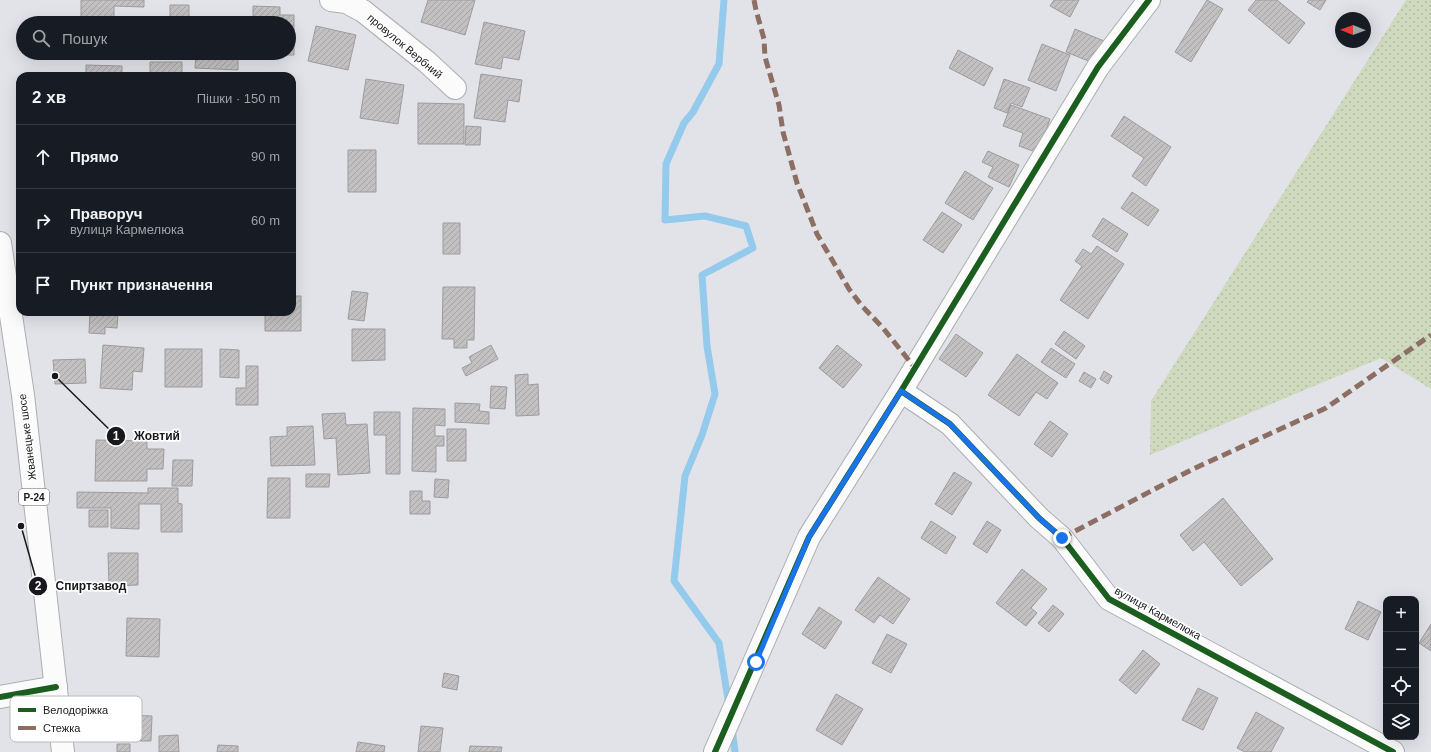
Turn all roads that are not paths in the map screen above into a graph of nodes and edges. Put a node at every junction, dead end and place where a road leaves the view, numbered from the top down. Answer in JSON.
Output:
{"nodes":[{"id":1,"x":331,"y":0,"type":"edge"},
{"id":2,"x":1149,"y":0,"type":"edge"},
{"id":3,"x":455,"y":88,"type":"dead end"},
{"id":4,"x":0,"y":243,"type":"edge"},
{"id":5,"x":901,"y":391,"type":"junction"},
{"id":6,"x":56,"y":687,"type":"junction"},
{"id":7,"x":57,"y":696,"type":"edge"},
{"id":8,"x":0,"y":697,"type":"edge"},
{"id":9,"x":62,"y":742,"type":"edge"},
{"id":10,"x":63,"y":752,"type":"edge"},
{"id":11,"x":715,"y":752,"type":"edge"},
{"id":12,"x":1393,"y":752,"type":"edge"}],
"edges":[{"from":1,"to":3,"type":"street","name":"провулок Вербний"},
{"from":2,"to":5,"type":"street"},
{"from":4,"to":6,"type":"street","name":"Жванецьке шосе","number":"Р-24"},
{"from":5,"to":11,"type":"street"},
{"from":5,"to":12,"type":"street","name":"вулиця Кармелюка"},
{"from":6,"to":7,"type":"street","name":"Жванецьке шосе","number":"Р-24"},
{"from":6,"to":8,"type":"street"},
{"from":9,"to":10,"type":"street","name":"Жванецьке шосе","number":"Р-24"}]}
